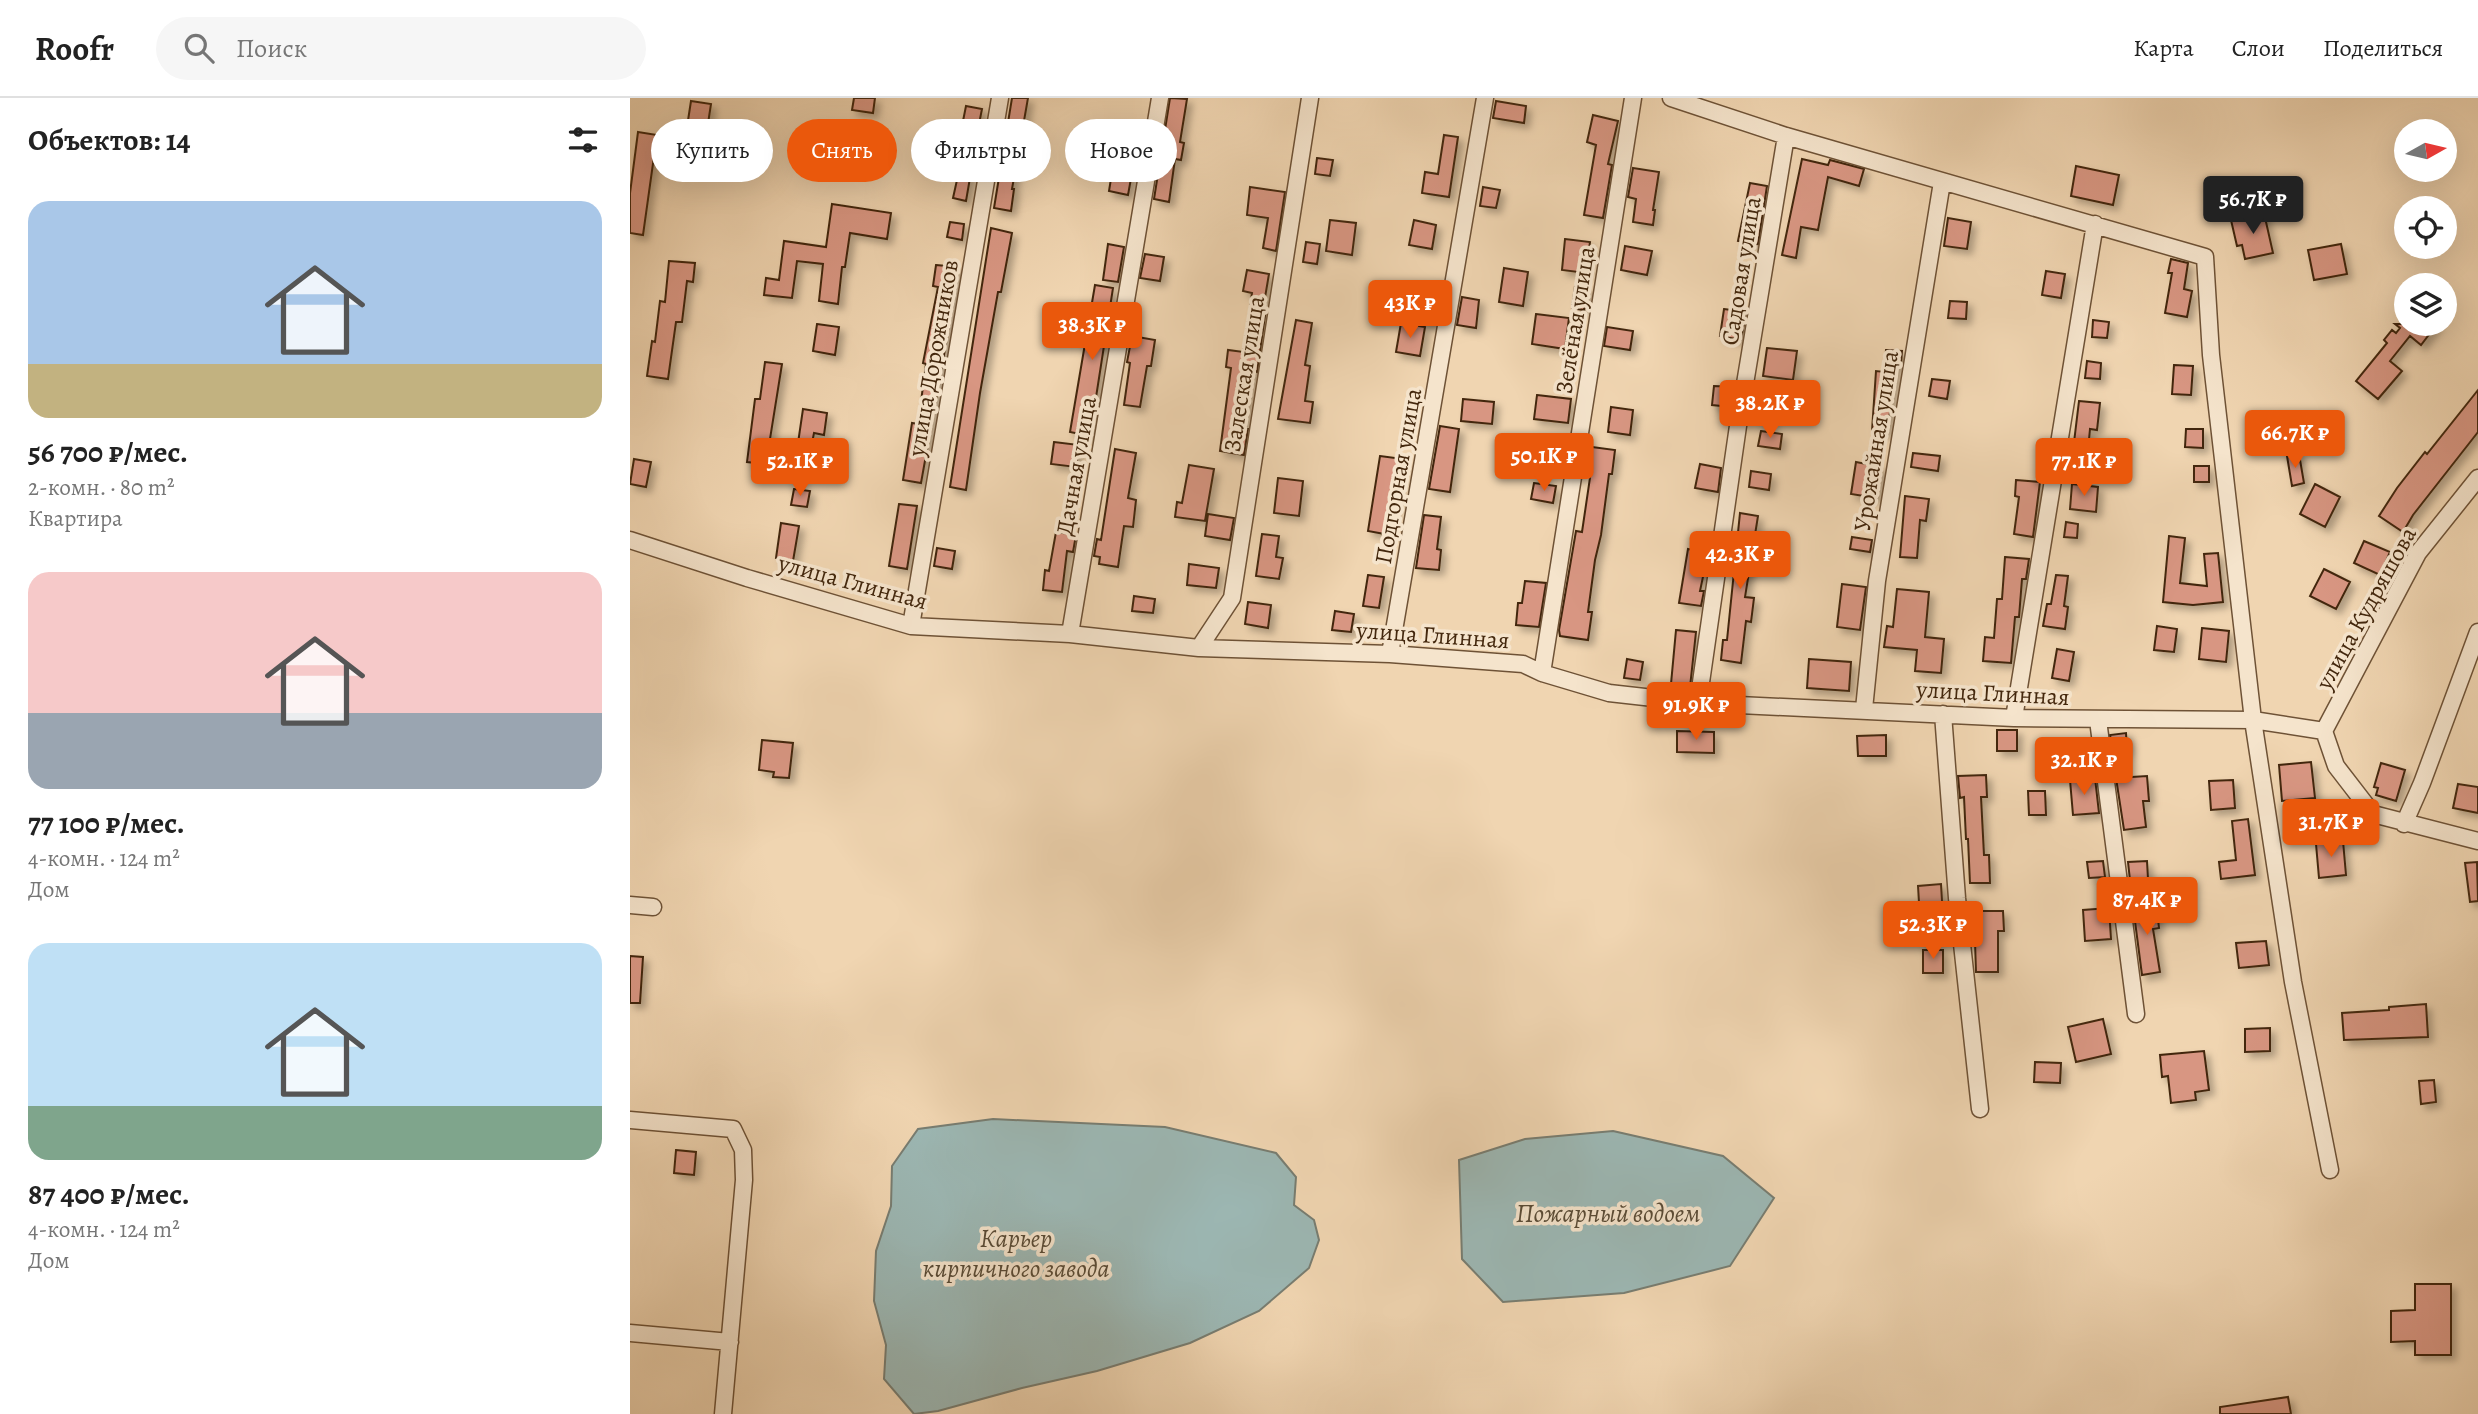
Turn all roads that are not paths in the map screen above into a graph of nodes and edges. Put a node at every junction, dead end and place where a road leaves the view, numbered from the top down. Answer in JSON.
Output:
{"nodes":[{"id":1,"x":1000,"y":98,"type":"edge"},
{"id":2,"x":1160,"y":98,"type":"edge"},
{"id":3,"x":1310,"y":98,"type":"edge"},
{"id":4,"x":1485,"y":98,"type":"edge"},
{"id":5,"x":1633,"y":98,"type":"edge"},
{"id":6,"x":1671,"y":98,"type":"edge"},
{"id":7,"x":1786,"y":136,"type":"junction"},
{"id":8,"x":1942,"y":182,"type":"junction"},
{"id":9,"x":2095,"y":224,"type":"junction"},
{"id":10,"x":2478,"y":478,"type":"edge"},
{"id":11,"x":630,"y":540,"type":"edge"},
{"id":12,"x":911,"y":626,"type":"junction"},
{"id":13,"x":2478,"y":632,"type":"edge"},
{"id":14,"x":1070,"y":634,"type":"junction"},
{"id":15,"x":1199,"y":648,"type":"junction"},
{"id":16,"x":1390,"y":654,"type":"junction"},
{"id":17,"x":1542,"y":673,"type":"junction"},
{"id":18,"x":1698,"y":703,"type":"junction"},
{"id":19,"x":1864,"y":709,"type":"junction"},
{"id":20,"x":1943,"y":714,"type":"junction"},
{"id":21,"x":2014,"y":718,"type":"junction"},
{"id":22,"x":2098,"y":720,"type":"junction"},
{"id":23,"x":2253,"y":720,"type":"junction"},
{"id":24,"x":2324,"y":731,"type":"junction"},
{"id":25,"x":2404,"y":824,"type":"junction"},
{"id":26,"x":2478,"y":841,"type":"edge"},
{"id":27,"x":630,"y":905,"type":"edge"},
{"id":28,"x":653,"y":907,"type":"dead end"},
{"id":29,"x":2136,"y":1014,"type":"dead end"},
{"id":30,"x":1980,"y":1108,"type":"dead end"},
{"id":31,"x":630,"y":1120,"type":"edge"},
{"id":32,"x":2330,"y":1170,"type":"dead end"},
{"id":33,"x":630,"y":1333,"type":"edge"},
{"id":34,"x":730,"y":1342,"type":"junction"},
{"id":35,"x":723,"y":1414,"type":"edge"}],
"edges":[{"from":1,"to":12,"type":"street","name":"улица Дорожников"},
{"from":2,"to":14,"type":"street","name":"Дачная улица"},
{"from":3,"to":15,"type":"street","name":"Залеская улица"},
{"from":4,"to":16,"type":"street","name":"Подгорная улица"},
{"from":5,"to":17,"type":"street","name":"Зелёная улица"},
{"from":6,"to":7,"type":"street"},
{"from":7,"to":8,"type":"street"},
{"from":7,"to":18,"type":"street","name":"Садовая улица"},
{"from":8,"to":9,"type":"street"},
{"from":8,"to":19,"type":"street","name":"Урожайная улица"},
{"from":9,"to":21,"type":"street"},
{"from":9,"to":23,"type":"street"},
{"from":10,"to":24,"type":"street","name":"улица Кудряшова"},
{"from":11,"to":12,"type":"street","name":"улица Глинная"},
{"from":12,"to":14,"type":"street","name":"улица Глинная"},
{"from":13,"to":25,"type":"street"},
{"from":14,"to":15,"type":"street","name":"улица Глинная"},
{"from":15,"to":16,"type":"street","name":"улица Глинная"},
{"from":16,"to":17,"type":"street","name":"улица Глинная"},
{"from":17,"to":18,"type":"street","name":"улица Глинная"},
{"from":18,"to":19,"type":"street","name":"улица Глинная"},
{"from":19,"to":20,"type":"street","name":"улица Глинная"},
{"from":20,"to":21,"type":"street","name":"улица Глинная"},
{"from":20,"to":30,"type":"street"},
{"from":21,"to":22,"type":"street","name":"улица Глинная"},
{"from":22,"to":23,"type":"street","name":"улица Глинная"},
{"from":22,"to":29,"type":"street"},
{"from":23,"to":24,"type":"street","name":"улица Глинная"},
{"from":23,"to":32,"type":"street"},
{"from":24,"to":25,"type":"street"},
{"from":25,"to":26,"type":"street"},
{"from":27,"to":28,"type":"street"},
{"from":31,"to":34,"type":"street"},
{"from":33,"to":34,"type":"street"},
{"from":34,"to":35,"type":"street"}]}
